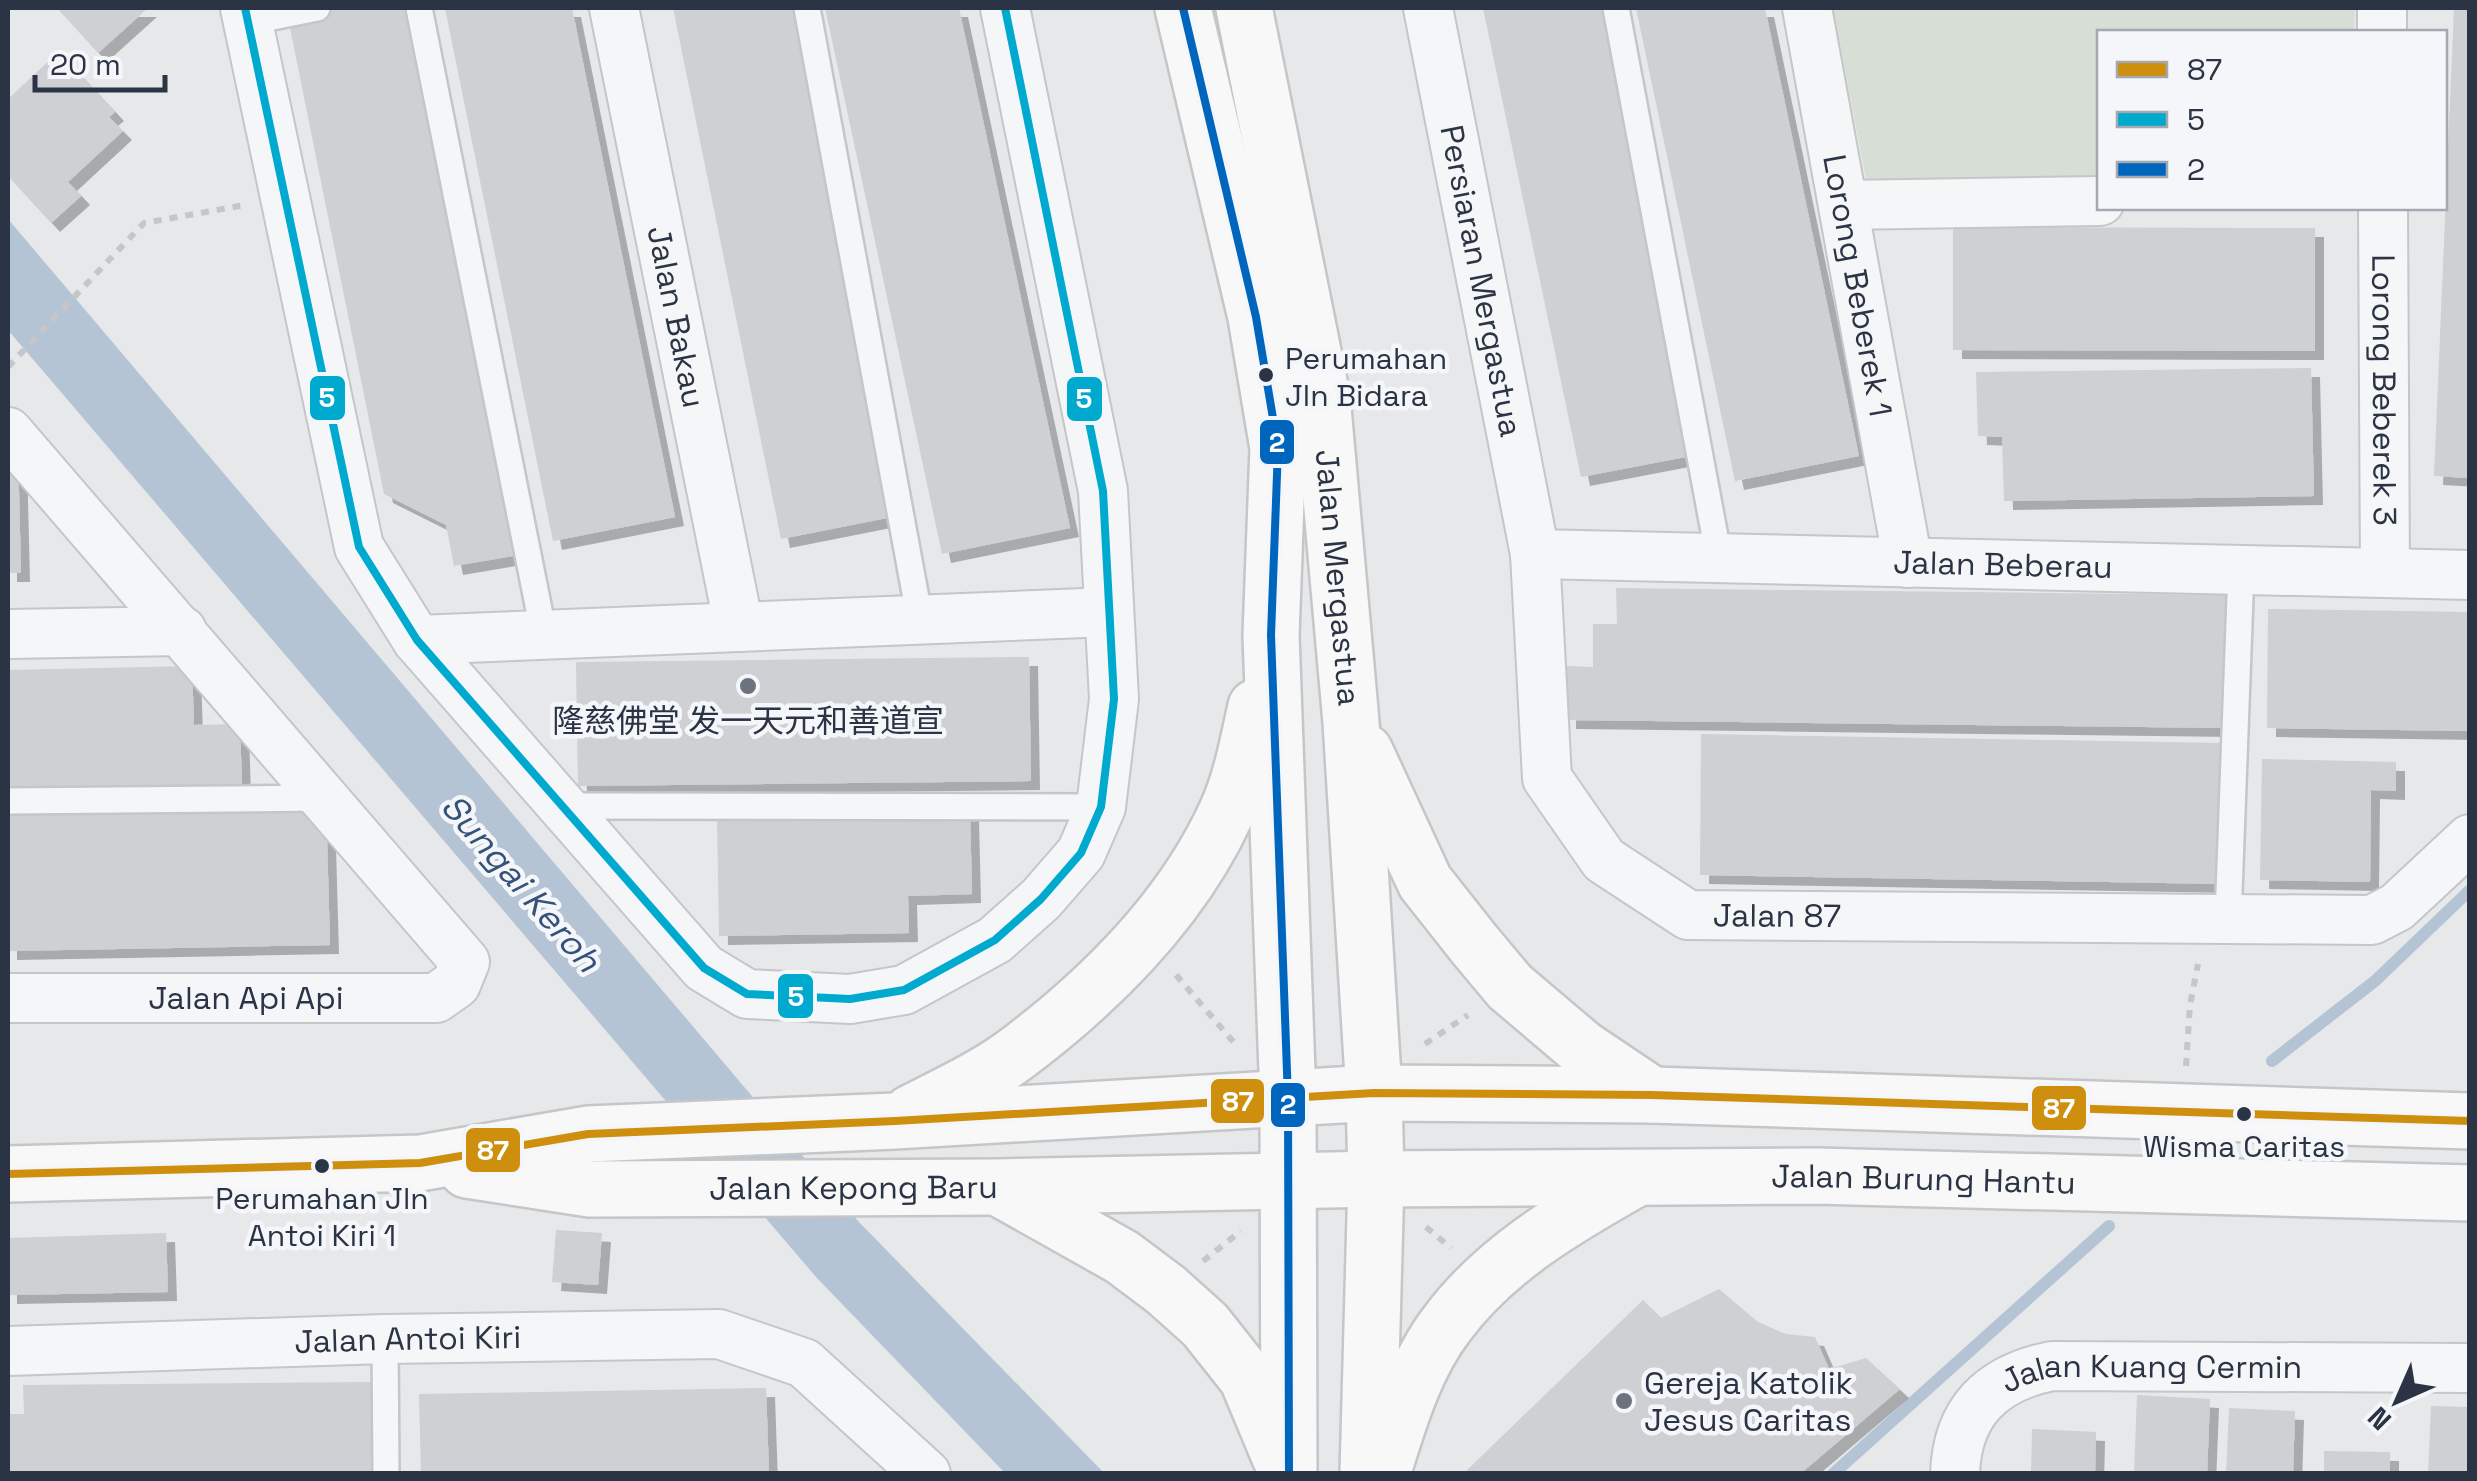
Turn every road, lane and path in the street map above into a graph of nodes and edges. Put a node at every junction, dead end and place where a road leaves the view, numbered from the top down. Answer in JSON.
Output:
{"nodes":[{"id":1,"x":318,"y":8,"type":"edge"},
{"id":2,"x":419,"y":8,"type":"edge"},
{"id":3,"x":614,"y":8,"type":"edge"},
{"id":4,"x":807,"y":8,"type":"edge"},
{"id":5,"x":1005,"y":8,"type":"edge"},
{"id":6,"x":1183,"y":8,"type":"edge"},
{"id":7,"x":1244,"y":8,"type":"edge"},
{"id":8,"x":1428,"y":8,"type":"edge"},
{"id":9,"x":1616,"y":8,"type":"edge"},
{"id":10,"x":1807,"y":8,"type":"edge"},
{"id":11,"x":246,"y":15,"type":"edge"},
{"id":12,"x":286,"y":198,"type":"junction"},
{"id":13,"x":2097,"y":201,"type":"edge"},
{"id":14,"x":1843,"y":205,"type":"junction"},
{"id":15,"x":2383,"y":210,"type":"edge"},
{"id":16,"x":8,"y":367,"type":"edge"},
{"id":17,"x":8,"y":432,"type":"edge"},
{"id":18,"x":1535,"y":554,"type":"junction"},
{"id":19,"x":1718,"y":558,"type":"junction"},
{"id":20,"x":1908,"y":562,"type":"junction"},
{"id":21,"x":2241,"y":570,"type":"junction"},
{"id":22,"x":2385,"y":573,"type":"junction"},
{"id":23,"x":2470,"y":575,"type":"edge"},
{"id":24,"x":1109,"y":612,"type":"junction"},
{"id":25,"x":920,"y":620,"type":"junction"},
{"id":26,"x":738,"y":627,"type":"junction"},
{"id":27,"x":182,"y":631,"type":"junction"},
{"id":28,"x":8,"y":634,"type":"edge"},
{"id":29,"x":544,"y":635,"type":"junction"},
{"id":30,"x":1271,"y":635,"type":"junction"},
{"id":31,"x":417,"y":640,"type":"junction"},
{"id":32,"x":1351,"y":722,"type":"junction"},
{"id":33,"x":325,"y":798,"type":"junction"},
{"id":34,"x":8,"y":801,"type":"edge"},
{"id":35,"x":562,"y":806,"type":"junction"},
{"id":36,"x":1101,"y":807,"type":"junction"},
{"id":37,"x":2470,"y":840,"type":"edge"},
{"id":38,"x":2218,"y":920,"type":"junction"},
{"id":39,"x":1144,"y":938,"type":"junction"},
{"id":40,"x":8,"y":998,"type":"edge"},
{"id":41,"x":1240,"y":1050,"type":"dead end"},
{"id":42,"x":1374,"y":1094,"type":"junction"},
{"id":43,"x":1652,"y":1095,"type":"junction"},
{"id":44,"x":1288,"y":1099,"type":"junction"},
{"id":45,"x":2184,"y":1112,"type":"junction"},
{"id":46,"x":2470,"y":1120,"type":"edge"},
{"id":47,"x":883,"y":1121,"type":"junction"},
{"id":48,"x":420,"y":1163,"type":"junction"},
{"id":49,"x":8,"y":1174,"type":"edge"},
{"id":50,"x":1637,"y":1177,"type":"junction"},
{"id":51,"x":1376,"y":1180,"type":"junction"},
{"id":52,"x":1288,"y":1181,"type":"junction"},
{"id":53,"x":997,"y":1187,"type":"junction"},
{"id":54,"x":2470,"y":1193,"type":"edge"},
{"id":55,"x":385,"y":1338,"type":"junction"},
{"id":56,"x":8,"y":1351,"type":"edge"},
{"id":57,"x":2470,"y":1368,"type":"edge"},
{"id":58,"x":386,"y":1474,"type":"edge"},
{"id":59,"x":926,"y":1474,"type":"edge"},
{"id":60,"x":1288,"y":1474,"type":"edge"},
{"id":61,"x":1368,"y":1474,"type":"edge"},
{"id":62,"x":1382,"y":1474,"type":"edge"},
{"id":63,"x":1955,"y":1474,"type":"edge"}],
"edges":[{"from":1,"to":11,"type":"lane"},
{"from":2,"to":29,"type":"lane"},
{"from":3,"to":26,"type":"street","name":"Jalan Bakau"},
{"from":4,"to":25,"type":"lane"},
{"from":5,"to":24,"type":"street"},
{"from":6,"to":30,"type":"main road","name":"Jalan Mergastua"},
{"from":7,"to":32,"type":"main road","name":"Jalan Mergastua"},
{"from":8,"to":18,"type":"street","name":"Persiaran Mergastua"},
{"from":9,"to":19,"type":"lane"},
{"from":10,"to":14,"type":"street","name":"Lorong Beberek 1"},
{"from":11,"to":12,"type":"street"},
{"from":12,"to":16,"type":"path"},
{"from":12,"to":31,"type":"street"},
{"from":13,"to":14,"type":"street"},
{"from":14,"to":20,"type":"street","name":"Lorong Beberek 1"},
{"from":15,"to":22,"type":"street","name":"Lorong Beberek 3"},
{"from":17,"to":27,"type":"street"},
{"from":18,"to":19,"type":"street","name":"Jalan Beberau"},
{"from":18,"to":38,"type":"street","name":"Jalan 87"},
{"from":19,"to":20,"type":"street","name":"Jalan Beberau"},
{"from":20,"to":21,"type":"street","name":"Jalan Beberau"},
{"from":21,"to":22,"type":"street","name":"Jalan Beberau"},
{"from":21,"to":38,"type":"lane"},
{"from":22,"to":23,"type":"street","name":"Jalan Beberau"},
{"from":24,"to":25,"type":"street"},
{"from":24,"to":36,"type":"street"},
{"from":25,"to":26,"type":"street"},
{"from":26,"to":29,"type":"street"},
{"from":27,"to":28,"type":"street"},
{"from":27,"to":33,"type":"street"},
{"from":29,"to":31,"type":"street"},
{"from":30,"to":39,"type":"main road"},
{"from":30,"to":44,"type":"main road","name":"Jalan Mergastua"},
{"from":31,"to":35,"type":"street"},
{"from":32,"to":42,"type":"main road","name":"Jalan Mergastua"},
{"from":32,"to":43,"type":"main road"},
{"from":33,"to":34,"type":"lane"},
{"from":33,"to":40,"type":"street","name":"Jalan Api Api"},
{"from":35,"to":36,"type":"lane"},
{"from":35,"to":36,"type":"street"},
{"from":37,"to":38,"type":"street","name":"Jalan 87"},
{"from":38,"to":45,"type":"path"},
{"from":39,"to":41,"type":"path"},
{"from":39,"to":47,"type":"main road"},
{"from":42,"to":43,"type":"main road"},
{"from":42,"to":44,"type":"main road","name":"Jalan Kepong Baru"},
{"from":42,"to":51,"type":"main road","name":"Jalan Mergastua"},
{"from":43,"to":45,"type":"main road"},
{"from":44,"to":47,"type":"main road","name":"Jalan Kepong Baru"},
{"from":44,"to":52,"type":"main road","name":"Jalan Mergastua"},
{"from":45,"to":46,"type":"main road"},
{"from":47,"to":48,"type":"main road","name":"Jalan Kepong Baru"},
{"from":48,"to":49,"type":"main road","name":"Jalan Kepong Baru"},
{"from":48,"to":53,"type":"main road","name":"Jalan Kepong Baru"},
{"from":50,"to":51,"type":"main road","name":"Jalan Burung Hantu"},
{"from":50,"to":54,"type":"main road","name":"Jalan Burung Hantu"},
{"from":50,"to":62,"type":"main road"},
{"from":51,"to":52,"type":"main road","name":"Jalan Kepong Baru"},
{"from":51,"to":61,"type":"main road","name":"Jalan Mergastua"},
{"from":52,"to":53,"type":"main road","name":"Jalan Kepong Baru"},
{"from":52,"to":60,"type":"main road","name":"Jalan Mergastua"},
{"from":53,"to":60,"type":"main road"},
{"from":55,"to":56,"type":"street","name":"Jalan Antoi Kiri"},
{"from":55,"to":58,"type":"lane"},
{"from":55,"to":59,"type":"street","name":"Jalan Antoi Kiri"},
{"from":57,"to":63,"type":"street","name":"Jalan Kuang Cermin"}]}
